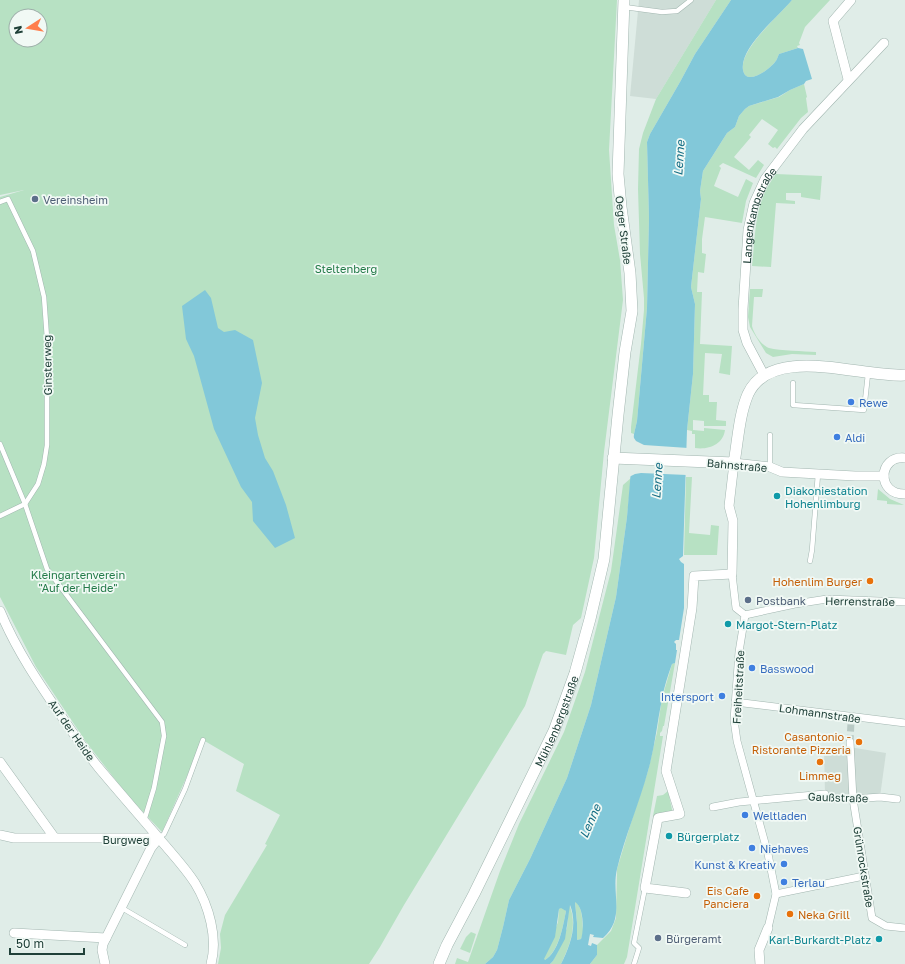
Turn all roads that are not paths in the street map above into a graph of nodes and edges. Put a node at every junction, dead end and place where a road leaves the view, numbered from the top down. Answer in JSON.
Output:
{"nodes":[{"id":1,"x":691,"y":0,"type":"edge"},
{"id":2,"x":851,"y":0,"type":"edge"},
{"id":3,"x":624,"y":4,"type":"edge"},
{"id":4,"x":884,"y":43,"type":"dead end"},
{"id":5,"x":848,"y":79,"type":"junction"},
{"id":6,"x":0,"y":202,"type":"edge"},
{"id":7,"x":868,"y":374,"type":"junction"},
{"id":8,"x":764,"y":375,"type":"junction"},
{"id":9,"x":905,"y":376,"type":"edge"},
{"id":10,"x":794,"y":383,"type":"dead end"},
{"id":11,"x":770,"y":435,"type":"dead end"},
{"id":12,"x":0,"y":444,"type":"edge"},
{"id":13,"x":905,"y":458,"type":"edge"},
{"id":14,"x":618,"y":459,"type":"junction"},
{"id":15,"x":734,"y":463,"type":"junction"},
{"id":16,"x":770,"y":467,"type":"junction"},
{"id":17,"x":818,"y":474,"type":"junction"},
{"id":18,"x":884,"y":476,"type":"junction"},
{"id":19,"x":905,"y":494,"type":"edge"},
{"id":20,"x":26,"y":504,"type":"junction"},
{"id":21,"x":0,"y":516,"type":"edge"},
{"id":22,"x":810,"y":561,"type":"dead end"},
{"id":23,"x":732,"y":574,"type":"junction"},
{"id":24,"x":905,"y":602,"type":"edge"},
{"id":25,"x":0,"y":611,"type":"edge"},
{"id":26,"x":744,"y":615,"type":"junction"},
{"id":27,"x":735,"y":702,"type":"junction"},
{"id":28,"x":905,"y":724,"type":"edge"},
{"id":29,"x":203,"y":740,"type":"dead end"},
{"id":30,"x":850,"y":742,"type":"tunnel mouth"},
{"id":31,"x":0,"y":762,"type":"edge"},
{"id":32,"x":853,"y":799,"type":"junction"},
{"id":33,"x":897,"y":799,"type":"dead end"},
{"id":34,"x":754,"y":800,"type":"junction"},
{"id":35,"x":713,"y":807,"type":"dead end"},
{"id":36,"x":144,"y":822,"type":"junction"},
{"id":37,"x":0,"y":835,"type":"edge"},
{"id":38,"x":54,"y":837,"type":"junction"},
{"id":39,"x":159,"y":838,"type":"junction"},
{"id":40,"x":864,"y":876,"type":"junction"},
{"id":41,"x":645,"y":888,"type":"junction"},
{"id":42,"x":686,"y":893,"type":"dead end"},
{"id":43,"x":776,"y":894,"type":"junction"},
{"id":44,"x":122,"y":908,"type":"junction"},
{"id":45,"x":768,"y":928,"type":"joint"},
{"id":46,"x":905,"y":928,"type":"edge"},
{"id":47,"x":14,"y":933,"type":"dead end"},
{"id":48,"x":106,"y":938,"type":"junction"},
{"id":49,"x":185,"y":945,"type":"dead end"},
{"id":50,"x":105,"y":964,"type":"edge"},
{"id":51,"x":211,"y":964,"type":"edge"},
{"id":52,"x":439,"y":964,"type":"edge"},
{"id":53,"x":634,"y":964,"type":"edge"},
{"id":54,"x":760,"y":964,"type":"edge"}],
"edges":[{"from":1,"to":3,"type":"lane"},
{"from":2,"to":5,"type":"street"},
{"from":3,"to":14,"type":"street","name":"Oeger Straße"},
{"from":4,"to":5,"type":"street","name":"Langenkampstraße"},
{"from":5,"to":8,"type":"street","name":"Langenkampstraße"},
{"from":6,"to":20,"type":"lane","name":"Ginsterweg"},
{"from":7,"to":8,"type":"street"},
{"from":7,"to":9,"type":"street"},
{"from":7,"to":10,"type":"lane"},
{"from":8,"to":15,"type":"street"},
{"from":11,"to":16,"type":"lane"},
{"from":12,"to":20,"type":"lane"},
{"from":13,"to":18,"type":"street"},
{"from":14,"to":15,"type":"street","name":"Bahnstraße"},
{"from":14,"to":52,"type":"street","name":"Mühlenbergstraße"},
{"from":15,"to":16,"type":"street","name":"Bahnstraße"},
{"from":15,"to":23,"type":"street"},
{"from":16,"to":17,"type":"street","name":"Bahnstraße"},
{"from":17,"to":18,"type":"street","name":"Bahnstraße"},
{"from":17,"to":22,"type":"lane"},
{"from":18,"to":19,"type":"street"},
{"from":20,"to":21,"type":"lane"},
{"from":20,"to":36,"type":"lane"},
{"from":23,"to":26,"type":"street"},
{"from":23,"to":41,"type":"street"},
{"from":24,"to":26,"type":"street","name":"Herrenstraße"},
{"from":25,"to":36,"type":"street","name":"Auf der Heide"},
{"from":26,"to":27,"type":"street","name":"Freiheitstraße"},
{"from":27,"to":28,"type":"street","name":"Lohmannstraße"},
{"from":27,"to":34,"type":"street","name":"Freiheitstraße"},
{"from":29,"to":39,"type":"lane"},
{"from":30,"to":32,"type":"street","name":"Grünrockstraße"},
{"from":31,"to":38,"type":"street"},
{"from":32,"to":33,"type":"street","name":"Gaußstraße"},
{"from":32,"to":34,"type":"street","name":"Gaußstraße"},
{"from":32,"to":40,"type":"street","name":"Grünrockstraße"},
{"from":34,"to":35,"type":"street"},
{"from":34,"to":43,"type":"street","name":"Freiheitstraße"},
{"from":36,"to":39,"type":"street","name":"Auf der Heide"},
{"from":37,"to":38,"type":"street","name":"Burgweg"},
{"from":38,"to":39,"type":"street","name":"Burgweg"},
{"from":39,"to":44,"type":"street"},
{"from":39,"to":51,"type":"street","name":"Burgweg"},
{"from":40,"to":43,"type":"street"},
{"from":40,"to":46,"type":"street","name":"Grünrockstraße"},
{"from":41,"to":42,"type":"street"},
{"from":41,"to":53,"type":"lane"},
{"from":43,"to":45,"type":"street","name":"Freiheitstraße"},
{"from":44,"to":48,"type":"street"},
{"from":44,"to":49,"type":"lane"},
{"from":45,"to":54,"type":"street","name":"Freiheitstraße"},
{"from":47,"to":48,"type":"street"},
{"from":48,"to":50,"type":"street"}]}
